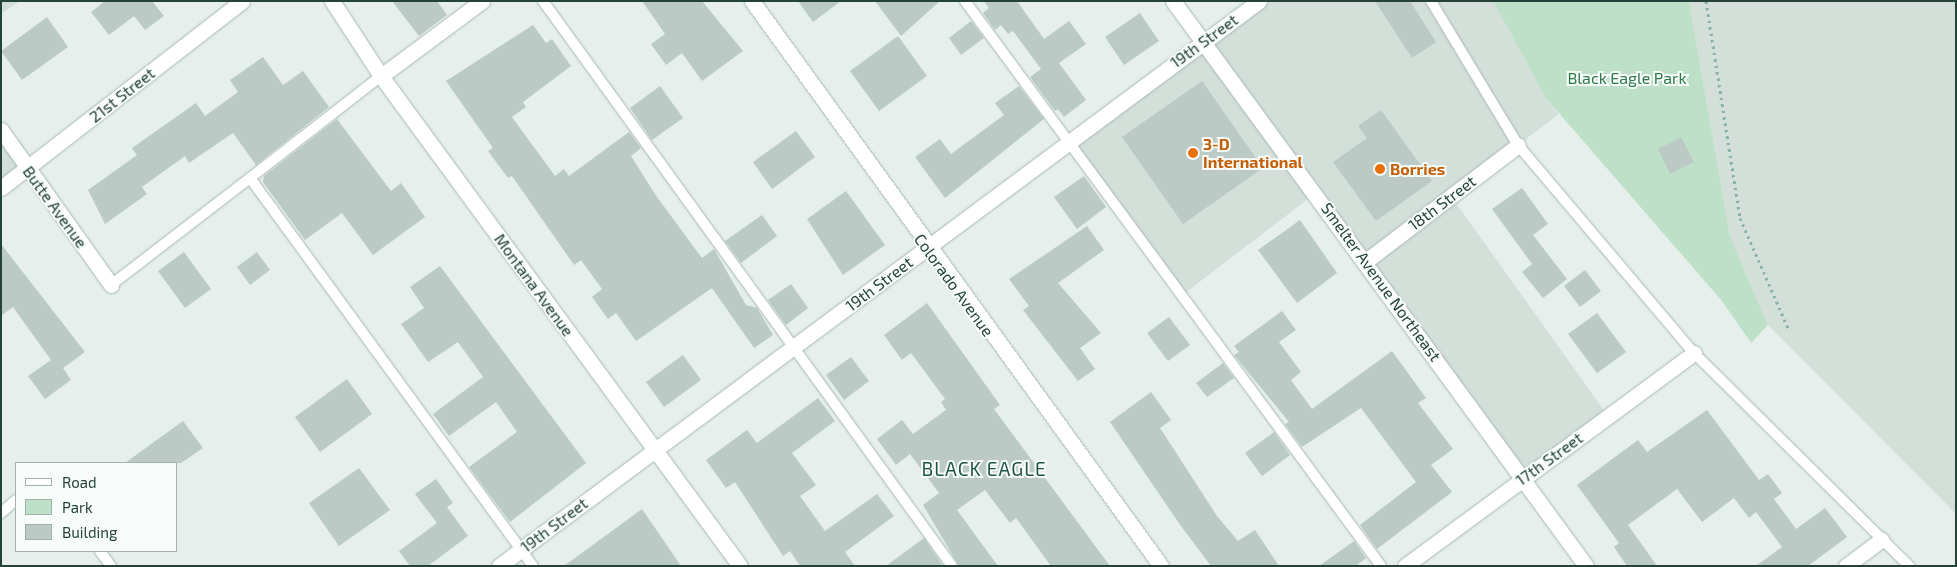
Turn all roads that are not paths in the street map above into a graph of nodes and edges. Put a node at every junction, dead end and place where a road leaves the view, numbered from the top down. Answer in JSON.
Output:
{"nodes":[{"id":1,"x":242,"y":1,"type":"edge"},
{"id":2,"x":332,"y":1,"type":"edge"},
{"id":3,"x":482,"y":1,"type":"edge"},
{"id":4,"x":543,"y":1,"type":"edge"},
{"id":5,"x":752,"y":1,"type":"edge"},
{"id":6,"x":965,"y":1,"type":"edge"},
{"id":7,"x":1173,"y":1,"type":"edge"},
{"id":8,"x":1259,"y":1,"type":"edge"},
{"id":9,"x":1431,"y":1,"type":"edge"},
{"id":10,"x":1203,"y":42,"type":"junction"},
{"id":11,"x":381,"y":76,"type":"junction"},
{"id":12,"x":1,"y":130,"type":"edge"},
{"id":13,"x":1067,"y":142,"type":"junction"},
{"id":14,"x":1518,"y":145,"type":"junction"},
{"id":15,"x":27,"y":168,"type":"junction"},
{"id":16,"x":250,"y":178,"type":"junction"},
{"id":17,"x":1,"y":188,"type":"edge"},
{"id":18,"x":927,"y":248,"type":"junction"},
{"id":19,"x":1366,"y":261,"type":"junction"},
{"id":20,"x":111,"y":284,"type":"joint"},
{"id":21,"x":791,"y":350,"type":"junction"},
{"id":22,"x":1694,"y":353,"type":"junction"},
{"id":23,"x":654,"y":449,"type":"junction"},
{"id":24,"x":1522,"y":478,"type":"junction"},
{"id":25,"x":15,"y":501,"type":"edge"},
{"id":26,"x":1,"y":513,"type":"edge"},
{"id":27,"x":1881,"y":540,"type":"junction"},
{"id":28,"x":522,"y":549,"type":"junction"},
{"id":29,"x":101,"y":552,"type":"edge"},
{"id":30,"x":111,"y":566,"type":"edge"},
{"id":31,"x":499,"y":566,"type":"edge"},
{"id":32,"x":533,"y":566,"type":"edge"},
{"id":33,"x":740,"y":566,"type":"edge"},
{"id":34,"x":952,"y":566,"type":"edge"},
{"id":35,"x":1161,"y":566,"type":"edge"},
{"id":36,"x":1381,"y":566,"type":"edge"},
{"id":37,"x":1405,"y":566,"type":"edge"},
{"id":38,"x":1586,"y":566,"type":"edge"},
{"id":39,"x":1846,"y":566,"type":"edge"},
{"id":40,"x":1909,"y":566,"type":"edge"}],
"edges":[{"from":1,"to":15,"type":"street","name":"21st Street"},
{"from":2,"to":11,"type":"street","name":"Montana Avenue"},
{"from":3,"to":11,"type":"street"},
{"from":4,"to":21,"type":"lane"},
{"from":5,"to":18,"type":"street","name":"Colorado Avenue"},
{"from":6,"to":13,"type":"lane"},
{"from":7,"to":10,"type":"street","name":"Smelter Avenue Northeast"},
{"from":8,"to":10,"type":"street","name":"19th Street"},
{"from":9,"to":14,"type":"lane"},
{"from":10,"to":13,"type":"street","name":"19th Street"},
{"from":10,"to":19,"type":"street","name":"Smelter Avenue Northeast"},
{"from":11,"to":16,"type":"lane"},
{"from":11,"to":23,"type":"street","name":"Montana Avenue"},
{"from":12,"to":15,"type":"street","name":"Butte Avenue"},
{"from":13,"to":18,"type":"street","name":"19th Street"},
{"from":13,"to":36,"type":"lane"},
{"from":14,"to":19,"type":"street","name":"18th Street"},
{"from":14,"to":22,"type":"lane"},
{"from":15,"to":17,"type":"street","name":"21st Street"},
{"from":15,"to":20,"type":"street","name":"Butte Avenue"},
{"from":16,"to":20,"type":"lane"},
{"from":16,"to":28,"type":"lane"},
{"from":18,"to":21,"type":"street","name":"19th Street"},
{"from":18,"to":35,"type":"street","name":"Colorado Avenue"},
{"from":19,"to":24,"type":"street","name":"Smelter Avenue Northeast"},
{"from":21,"to":23,"type":"street","name":"19th Street"},
{"from":21,"to":34,"type":"lane"},
{"from":22,"to":24,"type":"street","name":"17th Street"},
{"from":22,"to":27,"type":"lane"},
{"from":23,"to":28,"type":"street","name":"19th Street"},
{"from":23,"to":33,"type":"street","name":"Montana Avenue"},
{"from":24,"to":37,"type":"street","name":"17th Street"},
{"from":24,"to":38,"type":"street","name":"Smelter Avenue Northeast"},
{"from":25,"to":26,"type":"lane"},
{"from":27,"to":39,"type":"street"},
{"from":27,"to":40,"type":"lane"},
{"from":28,"to":31,"type":"street","name":"19th Street"},
{"from":28,"to":32,"type":"lane"},
{"from":29,"to":30,"type":"lane"}]}
